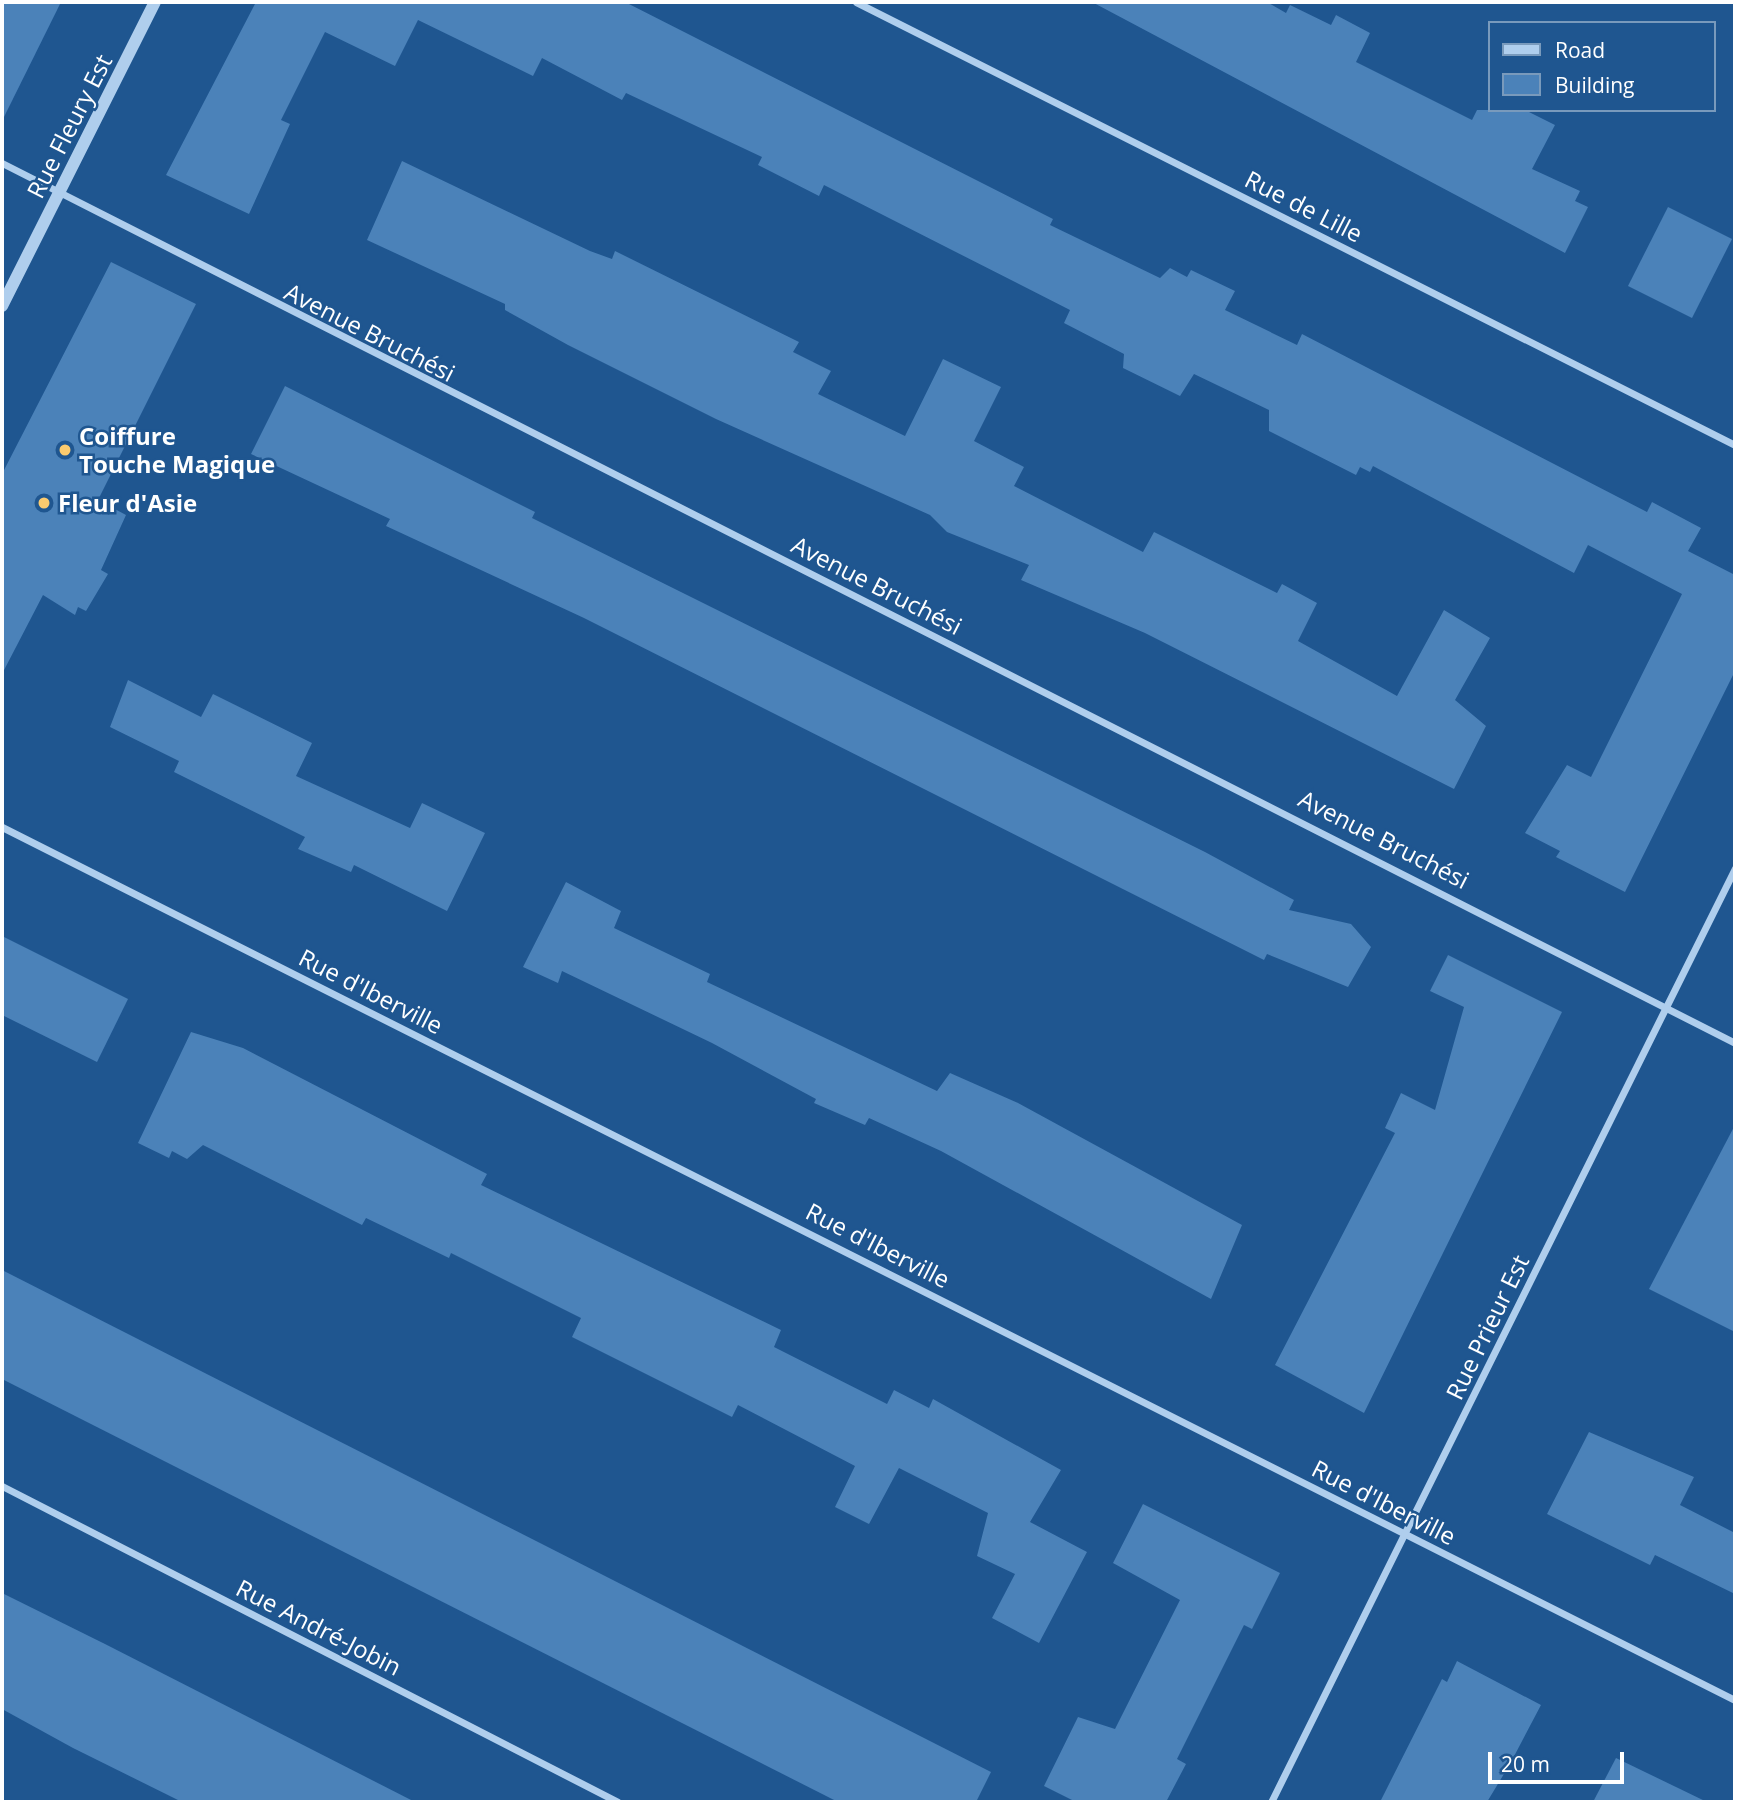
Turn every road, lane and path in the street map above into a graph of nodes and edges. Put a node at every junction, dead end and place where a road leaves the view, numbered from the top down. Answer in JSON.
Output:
{"nodes":[{"id":1,"x":155,"y":2,"type":"edge"},
{"id":2,"x":856,"y":2,"type":"edge"},
{"id":3,"x":2,"y":163,"type":"edge"},
{"id":4,"x":59,"y":191,"type":"junction"},
{"id":5,"x":2,"y":306,"type":"edge"},
{"id":6,"x":1735,"y":445,"type":"edge"},
{"id":7,"x":2,"y":827,"type":"edge"},
{"id":8,"x":1735,"y":868,"type":"edge"},
{"id":9,"x":1664,"y":1008,"type":"junction"},
{"id":10,"x":1735,"y":1043,"type":"edge"},
{"id":11,"x":2,"y":1486,"type":"edge"},
{"id":12,"x":1407,"y":1536,"type":"junction"},
{"id":13,"x":1735,"y":1700,"type":"edge"},
{"id":14,"x":618,"y":1802,"type":"edge"},
{"id":15,"x":1271,"y":1802,"type":"edge"}],
"edges":[{"from":1,"to":4,"type":"street","name":"Rue Fleury Est"},
{"from":2,"to":6,"type":"street","name":"Rue de Lille"},
{"from":3,"to":4,"type":"street","name":"Avenue Bruchési"},
{"from":4,"to":5,"type":"street","name":"Rue Fleury Est"},
{"from":4,"to":9,"type":"street","name":"Avenue Bruchési"},
{"from":7,"to":12,"type":"street","name":"Rue d'Iberville"},
{"from":8,"to":9,"type":"street","name":"Rue Prieur Est"},
{"from":9,"to":10,"type":"street","name":"Avenue Bruchési"},
{"from":9,"to":12,"type":"street","name":"Rue Prieur Est"},
{"from":11,"to":14,"type":"street","name":"Rue André-Jobin"},
{"from":12,"to":13,"type":"street","name":"Rue d'Iberville"},
{"from":12,"to":15,"type":"street","name":"Rue Prieur Est"}]}
